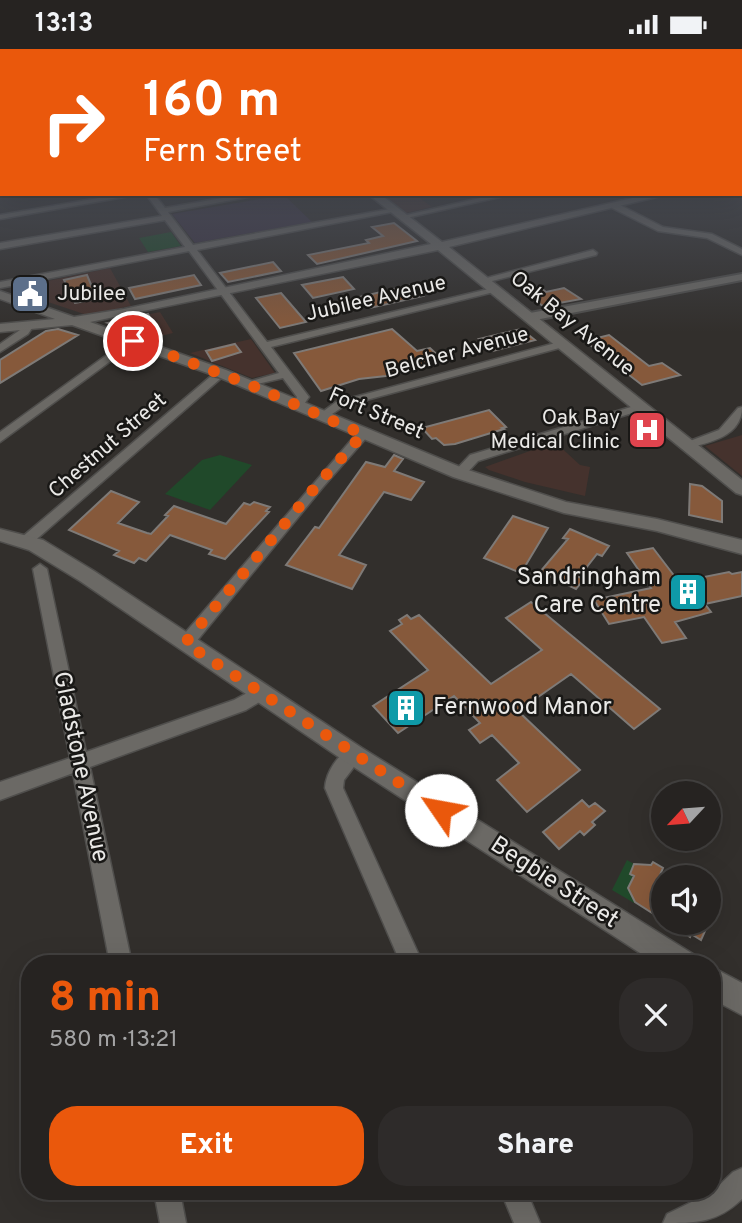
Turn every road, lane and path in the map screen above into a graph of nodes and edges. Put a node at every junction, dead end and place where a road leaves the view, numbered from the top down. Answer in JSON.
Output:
{"nodes":[{"id":1,"x":120,"y":223,"type":"edge"},
{"id":2,"x":172,"y":223,"type":"edge"},
{"id":3,"x":324,"y":223,"type":"edge"},
{"id":4,"x":410,"y":223,"type":"edge"},
{"id":5,"x":542,"y":223,"type":"edge"},
{"id":6,"x":649,"y":223,"type":"edge"},
{"id":7,"x":0,"y":246,"type":"edge"},
{"id":8,"x":440,"y":246,"type":"junction"},
{"id":9,"x":191,"y":248,"type":"junction"},
{"id":10,"x":742,"y":252,"type":"edge"},
{"id":11,"x":593,"y":253,"type":"dead end"},
{"id":12,"x":740,"y":278,"type":"edge"},
{"id":13,"x":484,"y":280,"type":"junction"},
{"id":14,"x":0,"y":285,"type":"edge"},
{"id":15,"x":497,"y":290,"type":"junction"},
{"id":16,"x":225,"y":292,"type":"junction"},
{"id":17,"x":0,"y":295,"type":"edge"},
{"id":18,"x":26,"y":304,"type":"junction"},
{"id":19,"x":124,"y":313,"type":"junction"},
{"id":20,"x":530,"y":317,"type":"junction"},
{"id":21,"x":74,"y":321,"type":"junction"},
{"id":22,"x":29,"y":325,"type":"junction"},
{"id":23,"x":6,"y":327,"type":"edge"},
{"id":24,"x":106,"y":332,"type":"junction"},
{"id":25,"x":133,"y":341,"type":"junction"},
{"id":26,"x":563,"y":344,"type":"junction"},
{"id":27,"x":265,"y":345,"type":"junction"},
{"id":28,"x":0,"y":349,"type":"edge"},
{"id":29,"x":286,"y":374,"type":"junction"},
{"id":30,"x":214,"y":379,"type":"dead end"},
{"id":31,"x":248,"y":384,"type":"junction"},
{"id":32,"x":298,"y":405,"type":"junction"},
{"id":33,"x":641,"y":407,"type":"junction"},
{"id":34,"x":742,"y":410,"type":"edge"},
{"id":35,"x":323,"y":415,"type":"junction"},
{"id":36,"x":363,"y":434,"type":"junction"},
{"id":37,"x":0,"y":438,"type":"edge"},
{"id":38,"x":688,"y":445,"type":"junction"},
{"id":39,"x":458,"y":473,"type":"junction"},
{"id":40,"x":742,"y":488,"type":"edge"},
{"id":41,"x":0,"y":535,"type":"edge"},
{"id":42,"x":26,"y":541,"type":"junction"},
{"id":43,"x":742,"y":547,"type":"edge"},
{"id":44,"x":40,"y":569,"type":"dead end"},
{"id":45,"x":185,"y":643,"type":"junction"},
{"id":46,"x":260,"y":693,"type":"junction"},
{"id":47,"x":354,"y":755,"type":"junction"},
{"id":48,"x":80,"y":763,"type":"junction"},
{"id":49,"x":0,"y":791,"type":"edge"},
{"id":50,"x":119,"y":955,"type":"edge"},
{"id":51,"x":408,"y":955,"type":"edge"},
{"id":52,"x":669,"y":955,"type":"edge"},
{"id":53,"x":721,"y":987,"type":"edge"},
{"id":54,"x":742,"y":1000,"type":"edge"},
{"id":55,"x":742,"y":1181,"type":"edge"},
{"id":56,"x":169,"y":1200,"type":"edge"},
{"id":57,"x":517,"y":1200,"type":"edge"},
{"id":58,"x":173,"y":1223,"type":"edge"},
{"id":59,"x":527,"y":1223,"type":"edge"},
{"id":60,"x":676,"y":1223,"type":"edge"}],
"edges":[{"from":1,"to":7,"type":"street"},
{"from":2,"to":9,"type":"street"},
{"from":3,"to":9,"type":"street"},
{"from":4,"to":8,"type":"main road","name":"Oak Bay Avenue"},
{"from":5,"to":8,"type":"main road"},
{"from":6,"to":10,"type":"street"},
{"from":8,"to":13,"type":"main road","name":"Oak Bay Avenue"},
{"from":8,"to":16,"type":"main road"},
{"from":9,"to":14,"type":"street"},
{"from":9,"to":16,"type":"street"},
{"from":11,"to":13,"type":"street"},
{"from":12,"to":20,"type":"street"},
{"from":13,"to":15,"type":"main road","name":"Oak Bay Avenue"},
{"from":15,"to":20,"type":"main road","name":"Oak Bay Avenue"},
{"from":15,"to":27,"type":"street","name":"Jubilee Avenue"},
{"from":16,"to":19,"type":"main road"},
{"from":16,"to":27,"type":"street"},
{"from":17,"to":18,"type":"main road","name":"Fort Street"},
{"from":18,"to":21,"type":"main road","name":"Fort Street"},
{"from":18,"to":23,"type":"main road"},
{"from":19,"to":21,"type":"main road"},
{"from":19,"to":24,"type":"main road"},
{"from":20,"to":26,"type":"main road","name":"Oak Bay Avenue"},
{"from":21,"to":22,"type":"main road"},
{"from":21,"to":24,"type":"main road","name":"Fort Street"},
{"from":22,"to":23,"type":"main road"},
{"from":22,"to":28,"type":"street"},
{"from":24,"to":25,"type":"main road","name":"Fort Street"},
{"from":25,"to":31,"type":"main road","name":"Fort Street"},
{"from":25,"to":37,"type":"street"},
{"from":26,"to":33,"type":"main road","name":"Oak Bay Avenue"},
{"from":26,"to":35,"type":"street","name":"Belcher Avenue"},
{"from":27,"to":29,"type":"street"},
{"from":29,"to":31,"type":"street"},
{"from":29,"to":32,"type":"street"},
{"from":30,"to":42,"type":"street","name":"Chestnut Street"},
{"from":31,"to":32,"type":"main road","name":"Fort Street"},
{"from":32,"to":35,"type":"main road","name":"Fort Street"},
{"from":33,"to":38,"type":"main road","name":"Oak Bay Avenue"},
{"from":33,"to":39,"type":"street"},
{"from":34,"to":38,"type":"street"},
{"from":35,"to":36,"type":"main road","name":"Fort Street"},
{"from":36,"to":39,"type":"main road","name":"Fort Street"},
{"from":36,"to":45,"type":"street"},
{"from":38,"to":40,"type":"main road","name":"Oak Bay Avenue"},
{"from":39,"to":43,"type":"main road","name":"Fort Street"},
{"from":41,"to":42,"type":"main road","name":"Begbie Street"},
{"from":42,"to":45,"type":"main road","name":"Begbie Street"},
{"from":44,"to":48,"type":"street","name":"Gladstone Avenue"},
{"from":45,"to":46,"type":"main road","name":"Begbie Street"},
{"from":46,"to":47,"type":"main road","name":"Begbie Street"},
{"from":46,"to":48,"type":"street"},
{"from":47,"to":51,"type":"street"},
{"from":47,"to":52,"type":"main road","name":"Begbie Street"},
{"from":48,"to":49,"type":"street"},
{"from":48,"to":50,"type":"street","name":"Gladstone Avenue"},
{"from":53,"to":54,"type":"main road"},
{"from":55,"to":60,"type":"street"},
{"from":56,"to":58,"type":"street"},
{"from":57,"to":59,"type":"street"}]}
